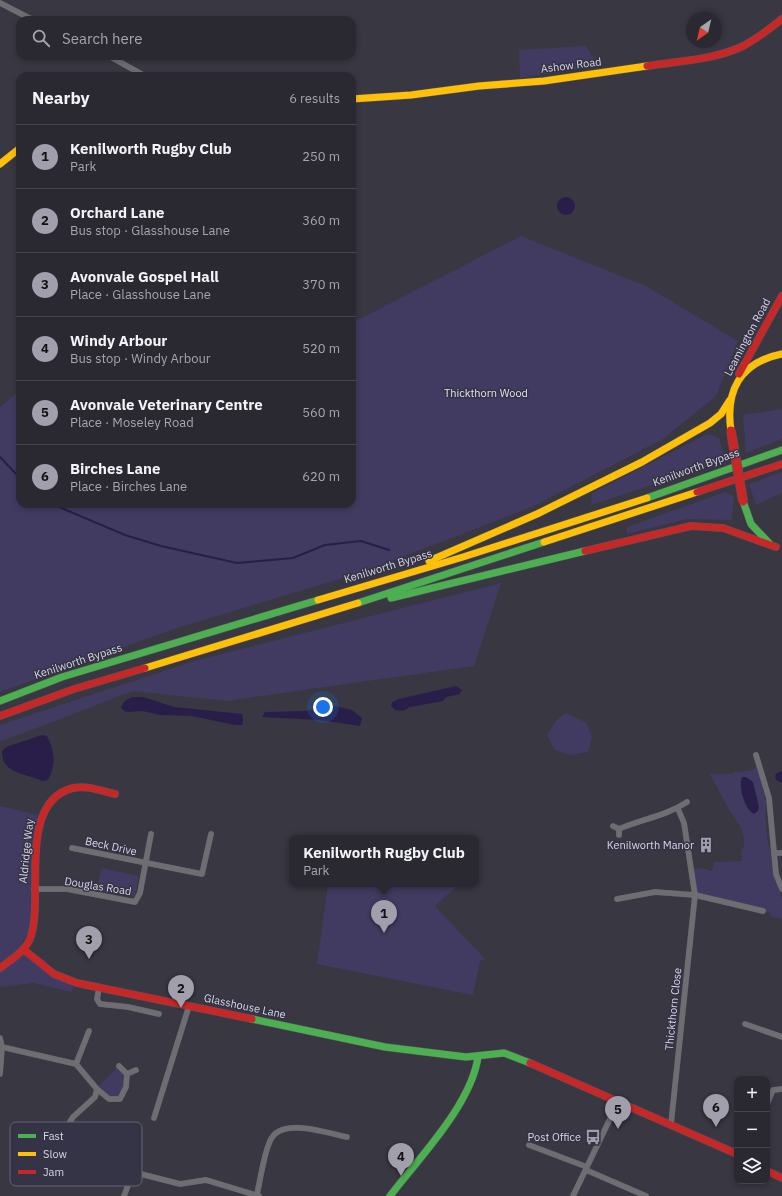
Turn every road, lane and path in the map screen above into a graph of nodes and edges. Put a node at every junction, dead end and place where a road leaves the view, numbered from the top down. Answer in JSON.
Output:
{"nodes":[{"id":1,"x":0,"y":3,"type":"edge"},
{"id":2,"x":25,"y":16,"type":"edge"},
{"id":3,"x":782,"y":19,"type":"edge"},
{"id":4,"x":115,"y":60,"type":"edge"},
{"id":5,"x":138,"y":72,"type":"edge"},
{"id":6,"x":356,"y":99,"type":"edge"},
{"id":7,"x":16,"y":151,"type":"edge"},
{"id":8,"x":0,"y":164,"type":"edge"},
{"id":9,"x":782,"y":296,"type":"edge"},
{"id":10,"x":782,"y":354,"type":"edge"},
{"id":11,"x":733,"y":389,"type":"junction"},
{"id":12,"x":730,"y":400,"type":"junction"},
{"id":13,"x":782,"y":450,"type":"edge"},
{"id":14,"x":782,"y":464,"type":"edge"},
{"id":15,"x":779,"y":548,"type":"edge"},
{"id":16,"x":368,"y":585,"type":"junction"},
{"id":17,"x":341,"y":608,"type":"junction"},
{"id":18,"x":0,"y":701,"type":"edge"},
{"id":19,"x":0,"y":716,"type":"edge"},
{"id":20,"x":756,"y":755,"type":"dead end"},
{"id":21,"x":115,"y":794,"type":"dead end"},
{"id":22,"x":687,"y":802,"type":"dead end"},
{"id":23,"x":678,"y":809,"type":"junction"},
{"id":24,"x":617,"y":830,"type":"dead end"},
{"id":25,"x":152,"y":834,"type":"dead end"},
{"id":26,"x":211,"y":834,"type":"dead end"},
{"id":27,"x":72,"y":848,"type":"dead end"},
{"id":28,"x":774,"y":853,"type":"junction"},
{"id":29,"x":782,"y":853,"type":"edge"},
{"id":30,"x":145,"y":864,"type":"junction"},
{"id":31,"x":34,"y":889,"type":"junction"},
{"id":32,"x":782,"y":889,"type":"edge"},
{"id":33,"x":695,"y":896,"type":"junction"},
{"id":34,"x":617,"y":899,"type":"dead end"},
{"id":35,"x":763,"y":911,"type":"dead end"},
{"id":36,"x":22,"y":949,"type":"junction"},
{"id":37,"x":0,"y":968,"type":"edge"},
{"id":38,"x":99,"y":988,"type":"junction"},
{"id":39,"x":189,"y":1006,"type":"junction"},
{"id":40,"x":159,"y":1014,"type":"dead end"},
{"id":41,"x":745,"y":1024,"type":"dead end"},
{"id":42,"x":90,"y":1031,"type":"dead end"},
{"id":43,"x":782,"y":1037,"type":"edge"},
{"id":44,"x":0,"y":1038,"type":"edge"},
{"id":45,"x":2,"y":1047,"type":"junction"},
{"id":46,"x":478,"y":1056,"type":"junction"},
{"id":47,"x":76,"y":1064,"type":"junction"},
{"id":48,"x":119,"y":1066,"type":"dead end"},
{"id":49,"x":136,"y":1070,"type":"dead end"},
{"id":50,"x":0,"y":1074,"type":"edge"},
{"id":51,"x":127,"y":1074,"type":"junction"},
{"id":52,"x":97,"y":1089,"type":"junction"},
{"id":53,"x":782,"y":1089,"type":"edge"},
{"id":54,"x":770,"y":1097,"type":"edge"},
{"id":55,"x":619,"y":1100,"type":"junction"},
{"id":56,"x":154,"y":1118,"type":"dead end"},
{"id":57,"x":70,"y":1122,"type":"edge"},
{"id":58,"x":671,"y":1124,"type":"junction"},
{"id":59,"x":346,"y":1137,"type":"dead end"},
{"id":60,"x":529,"y":1145,"type":"dead end"},
{"id":61,"x":734,"y":1153,"type":"edge"},
{"id":62,"x":586,"y":1168,"type":"junction"},
{"id":63,"x":770,"y":1172,"type":"edge"},
{"id":64,"x":142,"y":1174,"type":"edge"},
{"id":65,"x":782,"y":1178,"type":"edge"},
{"id":66,"x":127,"y":1186,"type":"edge"},
{"id":67,"x":258,"y":1195,"type":"edge"},
{"id":68,"x":124,"y":1196,"type":"edge"},
{"id":69,"x":390,"y":1196,"type":"edge"},
{"id":70,"x":573,"y":1196,"type":"edge"},
{"id":71,"x":646,"y":1196,"type":"edge"}],
"edges":[{"from":1,"to":2,"type":"street"},
{"from":3,"to":6,"type":"main road","name":"Ashow Road"},
{"from":4,"to":5,"type":"street"},
{"from":7,"to":8,"type":"main road"},
{"from":9,"to":11,"type":"main road","name":"Leamington Road"},
{"from":10,"to":11,"type":"main road"},
{"from":11,"to":12,"type":"main road"},
{"from":12,"to":15,"type":"main road","bridge":true},
{"from":12,"to":16,"type":"main road"},
{"from":13,"to":16,"type":"main road","name":"Kenilworth Bypass"},
{"from":14,"to":17,"type":"main road","name":"Kenilworth Bypass"},
{"from":15,"to":17,"type":"main road"},
{"from":16,"to":18,"type":"main road","name":"Kenilworth Bypass"},
{"from":17,"to":19,"type":"main road","name":"Kenilworth Bypass"},
{"from":20,"to":28,"type":"street"},
{"from":21,"to":31,"type":"main road","name":"Aldridge Way"},
{"from":22,"to":23,"type":"street"},
{"from":23,"to":24,"type":"street"},
{"from":23,"to":33,"type":"street","name":"Thickthorn Close"},
{"from":25,"to":30,"type":"street","name":"Douglas Road"},
{"from":26,"to":30,"type":"street","name":"Beck Drive"},
{"from":27,"to":30,"type":"street","name":"Beck Drive"},
{"from":28,"to":29,"type":"street"},
{"from":28,"to":32,"type":"street"},
{"from":30,"to":31,"type":"street","name":"Douglas Road"},
{"from":31,"to":36,"type":"main road","name":"Aldridge Way"},
{"from":33,"to":34,"type":"street"},
{"from":33,"to":35,"type":"street"},
{"from":33,"to":58,"type":"street","name":"Thickthorn Close"},
{"from":36,"to":37,"type":"main road"},
{"from":36,"to":38,"type":"main road","name":"Glasshouse Lane"},
{"from":38,"to":39,"type":"main road","name":"Glasshouse Lane"},
{"from":38,"to":40,"type":"street"},
{"from":39,"to":46,"type":"main road","name":"Glasshouse Lane"},
{"from":39,"to":56,"type":"street"},
{"from":41,"to":43,"type":"street"},
{"from":42,"to":47,"type":"street"},
{"from":44,"to":45,"type":"street"},
{"from":45,"to":47,"type":"street"},
{"from":45,"to":50,"type":"street"},
{"from":46,"to":55,"type":"main road","name":"Glasshouse Lane"},
{"from":46,"to":69,"type":"main road"},
{"from":47,"to":52,"type":"street"},
{"from":48,"to":51,"type":"street"},
{"from":49,"to":51,"type":"street"},
{"from":51,"to":52,"type":"street"},
{"from":52,"to":57,"type":"street"},
{"from":53,"to":54,"type":"street"},
{"from":55,"to":58,"type":"main road","name":"Glasshouse Lane"},
{"from":55,"to":62,"type":"street"},
{"from":58,"to":61,"type":"main road","name":"Glasshouse Lane"},
{"from":59,"to":67,"type":"street"},
{"from":60,"to":62,"type":"street"},
{"from":62,"to":70,"type":"street"},
{"from":62,"to":71,"type":"street"},
{"from":63,"to":65,"type":"main road"},
{"from":64,"to":67,"type":"street"},
{"from":66,"to":68,"type":"street"}]}
